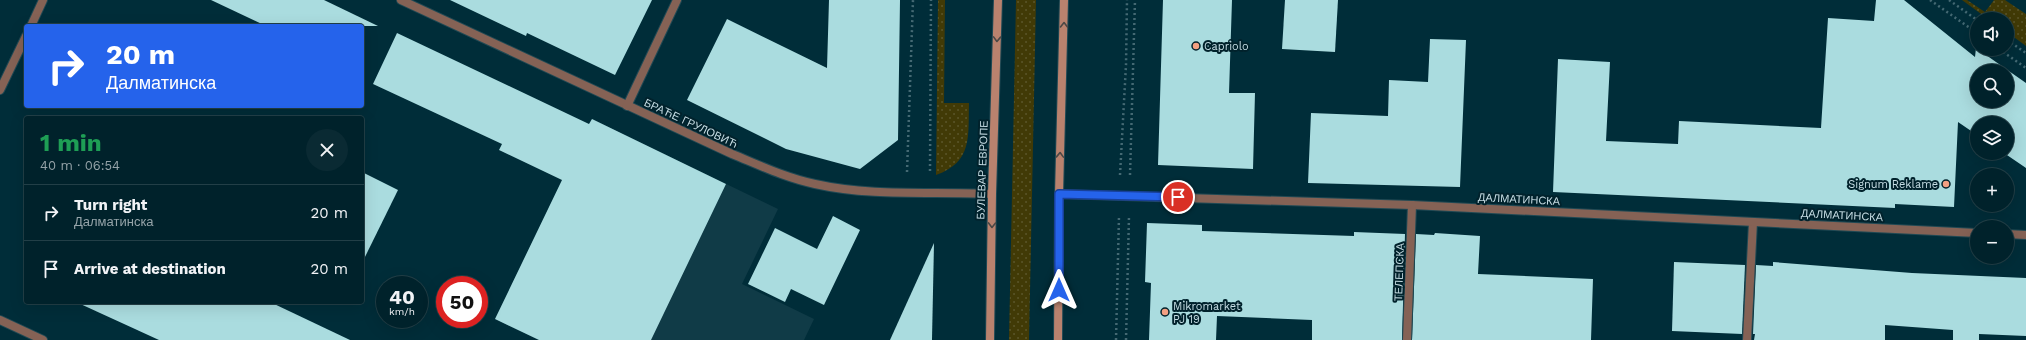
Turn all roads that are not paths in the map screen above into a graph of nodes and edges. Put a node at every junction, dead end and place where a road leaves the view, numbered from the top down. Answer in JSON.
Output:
{"nodes":[{"id":1,"x":43,"y":0,"type":"edge"},
{"id":2,"x":401,"y":0,"type":"edge"},
{"id":3,"x":677,"y":0,"type":"edge"},
{"id":4,"x":998,"y":0,"type":"edge"},
{"id":5,"x":1064,"y":0,"type":"edge"},
{"id":6,"x":32,"y":24,"type":"edge"},
{"id":7,"x":24,"y":40,"type":"edge"},
{"id":8,"x":0,"y":90,"type":"edge"},
{"id":9,"x":627,"y":106,"type":"junction"},
{"id":10,"x":992,"y":194,"type":"junction"},
{"id":11,"x":1059,"y":194,"type":"junction"},
{"id":12,"x":1412,"y":205,"type":"junction"},
{"id":13,"x":1753,"y":222,"type":"junction"},
{"id":14,"x":1970,"y":233,"type":"edge"},
{"id":15,"x":2014,"y":234,"type":"edge"},
{"id":16,"x":2026,"y":235,"type":"edge"},
{"id":17,"x":0,"y":320,"type":"edge"},
{"id":18,"x":43,"y":340,"type":"edge"},
{"id":19,"x":990,"y":340,"type":"edge"},
{"id":20,"x":1058,"y":340,"type":"edge"},
{"id":21,"x":1407,"y":340,"type":"edge"},
{"id":22,"x":1747,"y":340,"type":"edge"}],
"edges":[{"from":1,"to":6,"type":"street"},
{"from":2,"to":9,"type":"street","name":"БРАЋЕ ГРУЛОВИЋ"},
{"from":3,"to":9,"type":"street"},
{"from":4,"to":10,"type":"main road","name":"БУЛЕВАР ЕВРОПЕ","one_way":true},
{"from":11,"to":5,"type":"main road","one_way":true},
{"from":7,"to":8,"type":"street"},
{"from":9,"to":10,"type":"street","name":"БРАЋЕ ГРУЛОВИЋ"},
{"from":10,"to":19,"type":"main road","name":"БУЛЕВАР ЕВРОПЕ","one_way":true},
{"from":11,"to":12,"type":"street","name":"ДАЛМАТИНСКА"},
{"from":11,"to":20,"type":"main road"},
{"from":12,"to":13,"type":"street","name":"ДАЛМАТИНСКА"},
{"from":12,"to":21,"type":"street","name":"ТЕЛЕПСКА"},
{"from":13,"to":14,"type":"street","name":"ДАЛМАТИНСКА"},
{"from":13,"to":22,"type":"street"},
{"from":15,"to":16,"type":"street"},
{"from":17,"to":18,"type":"street"}]}
